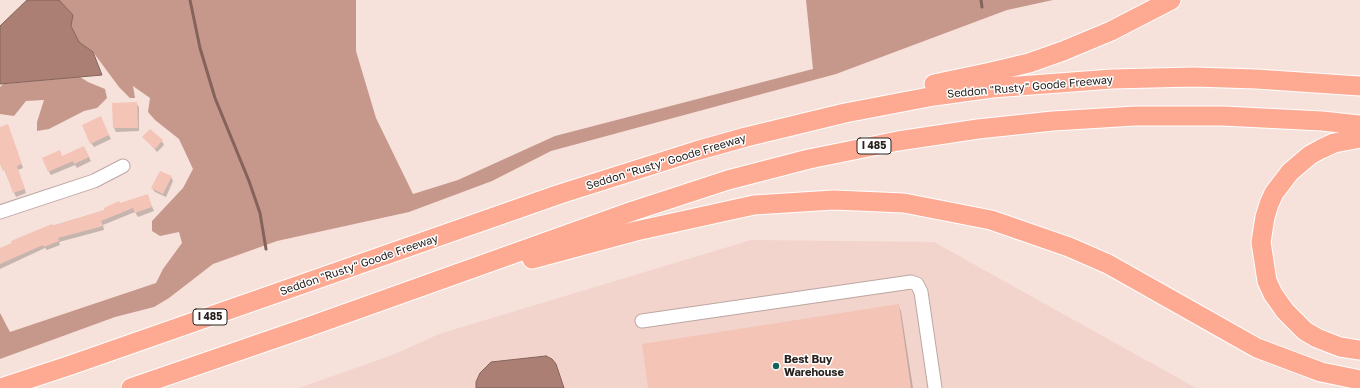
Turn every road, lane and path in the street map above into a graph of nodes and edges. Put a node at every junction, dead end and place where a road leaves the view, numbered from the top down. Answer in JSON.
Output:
{"nodes":[{"id":1,"x":1171,"y":0,"type":"edge"},
{"id":2,"x":1360,"y":86,"type":"edge"},
{"id":3,"x":1360,"y":125,"type":"edge"},
{"id":4,"x":746,"y":137,"type":"junction"},
{"id":5,"x":1360,"y":138,"type":"edge"},
{"id":6,"x":123,"y":166,"type":"dead end"},
{"id":7,"x":0,"y":212,"type":"edge"},
{"id":8,"x":408,"y":291,"type":"junction"},
{"id":9,"x":642,"y":321,"type":"dead end"},
{"id":10,"x":1360,"y":350,"type":"edge"},
{"id":11,"x":1360,"y":380,"type":"edge"},
{"id":12,"x":1,"y":388,"type":"edge"},
{"id":13,"x":131,"y":388,"type":"edge"},
{"id":14,"x":935,"y":388,"type":"edge"}],
"edges":[{"from":1,"to":4,"type":"highway"},
{"from":2,"to":4,"type":"highway","name":"Seddon \"Rusty\" Goode Freeway","number":"I 485"},
{"from":3,"to":8,"type":"highway","number":"I 485"},
{"from":4,"to":12,"type":"highway","name":"Seddon \"Rusty\" Goode Freeway","number":"I 485"},
{"from":5,"to":10,"type":"highway"},
{"from":6,"to":7,"type":"street"},
{"from":8,"to":11,"type":"highway"},
{"from":8,"to":13,"type":"highway","number":"I 485"},
{"from":9,"to":14,"type":"street"}]}
